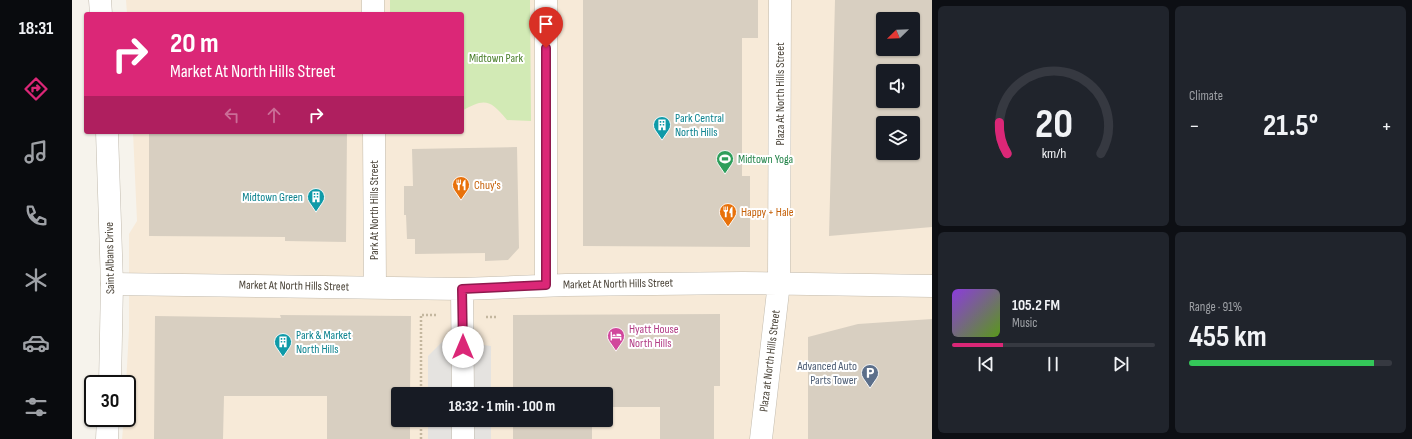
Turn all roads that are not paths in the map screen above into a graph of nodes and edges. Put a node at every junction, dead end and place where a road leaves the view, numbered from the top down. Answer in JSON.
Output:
{"nodes":[{"id":1,"x":100,"y":0,"type":"edge"},
{"id":2,"x":373,"y":0,"type":"edge"},
{"id":3,"x":546,"y":0,"type":"edge"},
{"id":4,"x":780,"y":0,"type":"edge"},
{"id":5,"x":101,"y":12,"type":"edge"},
{"id":6,"x":373,"y":12,"type":"edge"},
{"id":7,"x":107,"y":134,"type":"edge"},
{"id":8,"x":374,"y":134,"type":"edge"},
{"id":9,"x":779,"y":283,"type":"junction"},
{"id":10,"x":112,"y":284,"type":"junction"},
{"id":11,"x":546,"y":285,"type":"junction"},
{"id":12,"x":932,"y":286,"type":"edge"},
{"id":13,"x":375,"y":288,"type":"junction"},
{"id":14,"x":462,"y":289,"type":"junction"},
{"id":15,"x":110,"y":375,"type":"edge"},
{"id":16,"x":463,"y":387,"type":"edge"},
{"id":17,"x":108,"y":427,"type":"edge"},
{"id":18,"x":463,"y":427,"type":"edge"},
{"id":19,"x":107,"y":439,"type":"edge"},
{"id":20,"x":463,"y":439,"type":"edge"},
{"id":21,"x":761,"y":439,"type":"edge"}],
"edges":[{"from":1,"to":5,"type":"street"},
{"from":2,"to":6,"type":"street"},
{"from":3,"to":11,"type":"street"},
{"from":4,"to":9,"type":"street","name":"Plaza At North Hills Street"},
{"from":7,"to":10,"type":"street","name":"Saint Albans Drive"},
{"from":8,"to":13,"type":"street","name":"Park At North Hills Street"},
{"from":9,"to":11,"type":"street","name":"Market At North Hills Street"},
{"from":9,"to":12,"type":"street","name":"Market At North Hills Street"},
{"from":9,"to":21,"type":"street","name":"Plaza at North Hills Street"},
{"from":10,"to":13,"type":"street","name":"Market At North Hills Street"},
{"from":10,"to":15,"type":"street","name":"Saint Albans Drive"},
{"from":11,"to":14,"type":"street","name":"Market At North Hills Street"},
{"from":13,"to":14,"type":"street","name":"Market At North Hills Street"},
{"from":14,"to":16,"type":"street"},
{"from":17,"to":19,"type":"street"},
{"from":18,"to":20,"type":"street"}]}
